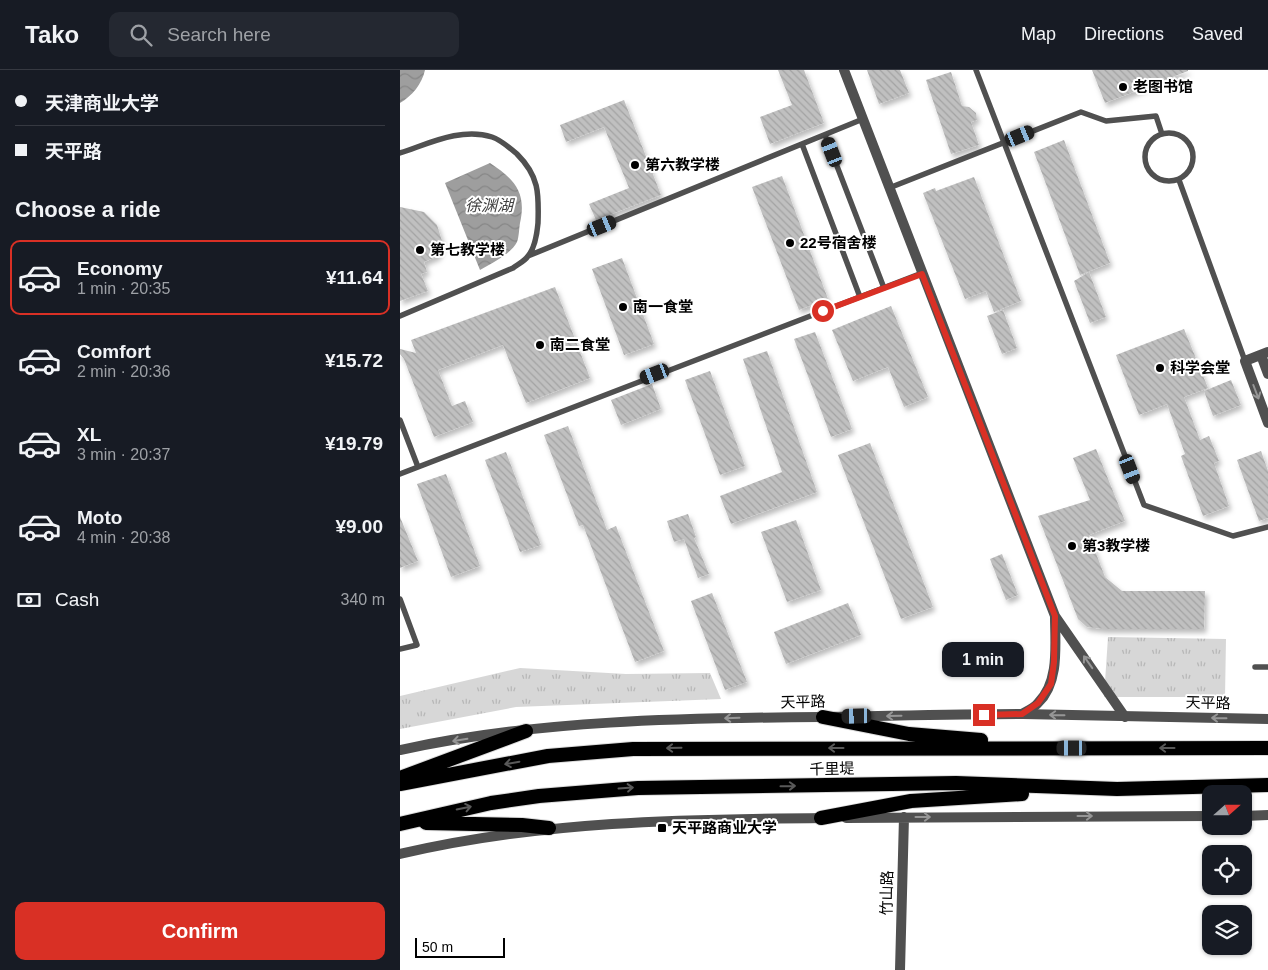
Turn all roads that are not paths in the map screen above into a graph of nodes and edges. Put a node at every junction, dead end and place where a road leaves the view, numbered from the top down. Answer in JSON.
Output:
{"nodes":[{"id":1,"x":844,"y":70,"type":"edge"},
{"id":2,"x":976,"y":70,"type":"edge"},
{"id":3,"x":863,"y":119,"type":"junction"},
{"id":4,"x":1162,"y":134,"type":"junction"},
{"id":5,"x":825,"y":135,"type":"junction"},
{"id":6,"x":1004,"y":142,"type":"junction"},
{"id":7,"x":802,"y":144,"type":"junction"},
{"id":8,"x":400,"y":153,"type":"edge"},
{"id":9,"x":1179,"y":180,"type":"junction"},
{"id":10,"x":889,"y":188,"type":"junction"},
{"id":11,"x":528,"y":256,"type":"junction"},
{"id":12,"x":922,"y":274,"type":"junction"},
{"id":13,"x":884,"y":288,"type":"junction"},
{"id":14,"x":860,"y":297,"type":"junction"},
{"id":15,"x":400,"y":316,"type":"edge"},
{"id":16,"x":1264,"y":353,"type":"edge"},
{"id":17,"x":1245,"y":361,"type":"junction"},
{"id":18,"x":1268,"y":374,"type":"edge"},
{"id":19,"x":400,"y":420,"type":"edge"},
{"id":20,"x":1268,"y":423,"type":"edge"},
{"id":21,"x":418,"y":467,"type":"junction"},
{"id":22,"x":400,"y":474,"type":"edge"},
{"id":23,"x":1268,"y":527,"type":"edge"},
{"id":24,"x":400,"y":599,"type":"edge"},
{"id":25,"x":1055,"y":616,"type":"junction"},
{"id":26,"x":400,"y":649,"type":"edge"},
{"id":27,"x":1255,"y":667,"type":"dead end"},
{"id":28,"x":1268,"y":667,"type":"edge"},
{"id":29,"x":1022,"y":714,"type":"junction"},
{"id":30,"x":823,"y":717,"type":"junction"},
{"id":31,"x":1125,"y":717,"type":"junction"},
{"id":32,"x":1268,"y":719,"type":"edge"},
{"id":33,"x":526,"y":731,"type":"junction"},
{"id":34,"x":956,"y":744,"type":"junction"},
{"id":35,"x":1268,"y":748,"type":"edge"},
{"id":36,"x":400,"y":750,"type":"edge"},
{"id":37,"x":400,"y":778,"type":"edge"},
{"id":38,"x":400,"y":784,"type":"edge"},
{"id":39,"x":1268,"y":785,"type":"edge"},
{"id":40,"x":956,"y":790,"type":"junction"},
{"id":41,"x":1268,"y":815,"type":"edge"},
{"id":42,"x":1202,"y":816,"type":"edge"},
{"id":43,"x":1252,"y":816,"type":"edge"},
{"id":44,"x":904,"y":817,"type":"junction"},
{"id":45,"x":821,"y":818,"type":"junction"},
{"id":46,"x":400,"y":825,"type":"edge"},
{"id":47,"x":549,"y":828,"type":"junction"},
{"id":48,"x":400,"y":854,"type":"edge"},
{"id":49,"x":900,"y":970,"type":"edge"}],
"edges":[{"from":1,"to":3,"type":"street"},
{"from":2,"to":6,"type":"lane"},
{"from":3,"to":5,"type":"lane"},
{"from":3,"to":10,"type":"street"},
{"from":4,"to":6,"type":"lane"},
{"from":4,"to":9,"type":"lane"},
{"from":4,"to":9,"type":"lane"},
{"from":5,"to":7,"type":"lane"},
{"from":5,"to":13,"type":"lane"},
{"from":6,"to":10,"type":"lane"},
{"from":6,"to":23,"type":"lane"},
{"from":7,"to":11,"type":"lane"},
{"from":7,"to":14,"type":"lane"},
{"from":8,"to":11,"type":"lane"},
{"from":9,"to":17,"type":"lane"},
{"from":10,"to":12,"type":"street"},
{"from":11,"to":15,"type":"lane"},
{"from":12,"to":13,"type":"lane"},
{"from":12,"to":25,"type":"street"},
{"from":13,"to":14,"type":"lane"},
{"from":14,"to":21,"type":"lane"},
{"from":16,"to":17,"type":"street"},
{"from":16,"to":18,"type":"street"},
{"from":17,"to":20,"type":"street","one_way":true},
{"from":19,"to":21,"type":"lane"},
{"from":21,"to":22,"type":"lane"},
{"from":24,"to":26,"type":"lane"},
{"from":25,"to":29,"type":"street"},
{"from":31,"to":25,"type":"street","one_way":true},
{"from":27,"to":28,"type":"lane"},
{"from":29,"to":30,"type":"street","name":"天平路","one_way":true},
{"from":31,"to":29,"type":"street","name":"天平路","one_way":true},
{"from":30,"to":33,"type":"street","name":"天平路","one_way":true},
{"from":30,"to":34,"type":"highway"},
{"from":32,"to":31,"type":"street","name":"天平路","one_way":true},
{"from":33,"to":36,"type":"street","name":"天平路","one_way":true},
{"from":33,"to":37,"type":"highway"},
{"from":35,"to":34,"type":"highway","name":"千里堤","one_way":true},
{"from":34,"to":38,"type":"highway","name":"千里堤","one_way":true},
{"from":39,"to":40,"type":"highway","name":"千里堤"},
{"from":40,"to":45,"type":"highway"},
{"from":46,"to":40,"type":"highway","name":"千里堤","one_way":true},
{"from":41,"to":43,"type":"street"},
{"from":44,"to":42,"type":"street","one_way":true},
{"from":44,"to":45,"type":"street"},
{"from":44,"to":49,"type":"street","name":"竹山路"},
{"from":45,"to":47,"type":"street"},
{"from":46,"to":47,"type":"highway"},
{"from":47,"to":48,"type":"street"}]}
